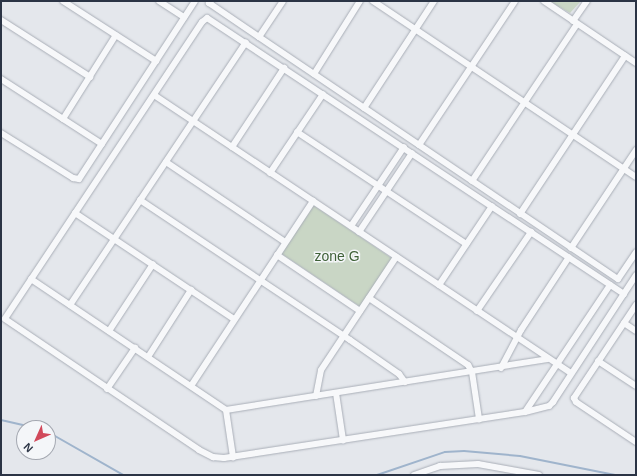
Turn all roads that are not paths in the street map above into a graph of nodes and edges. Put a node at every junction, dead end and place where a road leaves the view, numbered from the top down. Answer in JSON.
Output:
{"nodes":[{"id":1,"x":63,"y":1,"type":"edge"},
{"id":2,"x":159,"y":1,"type":"edge"},
{"id":3,"x":194,"y":1,"type":"edge"},
{"id":4,"x":211,"y":1,"type":"edge"},
{"id":5,"x":283,"y":1,"type":"edge"},
{"id":6,"x":360,"y":1,"type":"edge"},
{"id":7,"x":373,"y":1,"type":"edge"},
{"id":8,"x":434,"y":1,"type":"edge"},
{"id":9,"x":515,"y":1,"type":"edge"},
{"id":10,"x":544,"y":1,"type":"edge"},
{"id":11,"x":587,"y":1,"type":"edge"},
{"id":12,"x":184,"y":17,"type":"junction"},
{"id":13,"x":1,"y":20,"type":"edge"},
{"id":14,"x":575,"y":22,"type":"junction"},
{"id":15,"x":416,"y":29,"type":"junction"},
{"id":16,"x":116,"y":35,"type":"junction"},
{"id":17,"x":259,"y":38,"type":"junction"},
{"id":18,"x":246,"y":42,"type":"junction"},
{"id":19,"x":625,"y":56,"type":"junction"},
{"id":20,"x":156,"y":61,"type":"junction"},
{"id":21,"x":636,"y":64,"type":"edge"},
{"id":22,"x":284,"y":68,"type":"junction"},
{"id":23,"x":472,"y":68,"type":"junction"},
{"id":24,"x":314,"y":74,"type":"junction"},
{"id":25,"x":90,"y":77,"type":"junction"},
{"id":26,"x":1,"y":79,"type":"edge"},
{"id":27,"x":323,"y":94,"type":"junction"},
{"id":28,"x":154,"y":95,"type":"junction"},
{"id":29,"x":525,"y":103,"type":"junction"},
{"id":30,"x":364,"y":108,"type":"junction"},
{"id":31,"x":63,"y":119,"type":"junction"},
{"id":32,"x":193,"y":121,"type":"junction"},
{"id":33,"x":297,"y":132,"type":"junction"},
{"id":34,"x":1,"y":133,"type":"edge"},
{"id":35,"x":573,"y":136,"type":"junction"},
{"id":36,"x":102,"y":144,"type":"junction"},
{"id":37,"x":419,"y":145,"type":"junction"},
{"id":38,"x":232,"y":147,"type":"junction"},
{"id":39,"x":404,"y":147,"type":"junction"},
{"id":40,"x":636,"y":150,"type":"edge"},
{"id":41,"x":412,"y":152,"type":"junction"},
{"id":42,"x":166,"y":162,"type":"junction"},
{"id":43,"x":624,"y":169,"type":"junction"},
{"id":44,"x":270,"y":172,"type":"junction"},
{"id":45,"x":636,"y":177,"type":"edge"},
{"id":46,"x":472,"y":181,"type":"junction"},
{"id":47,"x":378,"y":186,"type":"junction"},
{"id":48,"x":386,"y":191,"type":"junction"},
{"id":49,"x":140,"y":200,"type":"junction"},
{"id":50,"x":313,"y":201,"type":"junction"},
{"id":51,"x":492,"y":206,"type":"junction"},
{"id":52,"x":75,"y":213,"type":"junction"},
{"id":53,"x":520,"y":214,"type":"junction"},
{"id":54,"x":351,"y":226,"type":"junction"},
{"id":55,"x":359,"y":232,"type":"junction"},
{"id":56,"x":530,"y":232,"type":"junction"},
{"id":57,"x":114,"y":239,"type":"junction"},
{"id":58,"x":285,"y":242,"type":"junction"},
{"id":59,"x":466,"y":244,"type":"junction"},
{"id":60,"x":571,"y":248,"type":"junction"},
{"id":61,"x":636,"y":252,"type":"edge"},
{"id":62,"x":276,"y":255,"type":"junction"},
{"id":63,"x":396,"y":257,"type":"junction"},
{"id":64,"x":569,"y":257,"type":"junction"},
{"id":65,"x":153,"y":264,"type":"junction"},
{"id":66,"x":636,"y":275,"type":"edge"},
{"id":67,"x":31,"y":279,"type":"junction"},
{"id":68,"x":259,"y":280,"type":"junction"},
{"id":69,"x":439,"y":285,"type":"junction"},
{"id":70,"x":610,"y":285,"type":"junction"},
{"id":71,"x":191,"y":290,"type":"junction"},
{"id":72,"x":624,"y":294,"type":"junction"},
{"id":73,"x":369,"y":298,"type":"junction"},
{"id":74,"x":70,"y":305,"type":"junction"},
{"id":75,"x":636,"y":305,"type":"edge"},
{"id":76,"x":360,"y":311,"type":"junction"},
{"id":77,"x":477,"y":311,"type":"junction"},
{"id":78,"x":234,"y":318,"type":"junction"},
{"id":79,"x":624,"y":323,"type":"junction"},
{"id":80,"x":109,"y":331,"type":"junction"},
{"id":81,"x":636,"y":331,"type":"edge"},
{"id":82,"x":343,"y":336,"type":"junction"},
{"id":83,"x":518,"y":338,"type":"junction"},
{"id":84,"x":135,"y":348,"type":"junction"},
{"id":85,"x":148,"y":357,"type":"junction"},
{"id":86,"x":549,"y":359,"type":"junction"},
{"id":87,"x":598,"y":361,"type":"junction"},
{"id":88,"x":557,"y":364,"type":"junction"},
{"id":89,"x":501,"y":368,"type":"junction"},
{"id":90,"x":472,"y":372,"type":"junction"},
{"id":91,"x":571,"y":373,"type":"junction"},
{"id":92,"x":405,"y":382,"type":"junction"},
{"id":93,"x":191,"y":386,"type":"junction"},
{"id":94,"x":636,"y":386,"type":"edge"},
{"id":95,"x":107,"y":389,"type":"junction"},
{"id":96,"x":336,"y":393,"type":"junction"},
{"id":97,"x":316,"y":396,"type":"junction"},
{"id":98,"x":226,"y":410,"type":"junction"},
{"id":99,"x":525,"y":412,"type":"junction"},
{"id":100,"x":479,"y":419,"type":"junction"},
{"id":101,"x":343,"y":440,"type":"junction"},
{"id":102,"x":636,"y":442,"type":"edge"},
{"id":103,"x":233,"y":457,"type":"junction"},
{"id":104,"x":414,"y":475,"type":"edge"},
{"id":105,"x":539,"y":475,"type":"edge"}],
"edges":[{"from":1,"to":16,"type":"street"},
{"from":2,"to":12,"type":"street"},
{"from":3,"to":12,"type":"street"},
{"from":4,"to":17,"type":"street"},
{"from":5,"to":17,"type":"street"},
{"from":6,"to":24,"type":"street"},
{"from":7,"to":15,"type":"street"},
{"from":8,"to":15,"type":"street"},
{"from":9,"to":23,"type":"street"},
{"from":10,"to":14,"type":"street"},
{"from":11,"to":14,"type":"street"},
{"from":12,"to":20,"type":"street"},
{"from":13,"to":25,"type":"street"},
{"from":14,"to":19,"type":"street"},
{"from":14,"to":29,"type":"street"},
{"from":15,"to":23,"type":"street"},
{"from":15,"to":30,"type":"street"},
{"from":16,"to":20,"type":"street"},
{"from":16,"to":25,"type":"street"},
{"from":17,"to":24,"type":"street"},
{"from":18,"to":22,"type":"street"},
{"from":18,"to":28,"type":"street"},
{"from":18,"to":32,"type":"street"},
{"from":19,"to":21,"type":"street"},
{"from":19,"to":35,"type":"street"},
{"from":20,"to":36,"type":"street"},
{"from":22,"to":27,"type":"street"},
{"from":22,"to":38,"type":"street"},
{"from":23,"to":29,"type":"street"},
{"from":23,"to":37,"type":"street"},
{"from":24,"to":30,"type":"street"},
{"from":25,"to":31,"type":"street"},
{"from":26,"to":31,"type":"street"},
{"from":27,"to":33,"type":"street"},
{"from":27,"to":39,"type":"street"},
{"from":28,"to":32,"type":"street"},
{"from":28,"to":52,"type":"street"},
{"from":29,"to":35,"type":"street"},
{"from":29,"to":46,"type":"street"},
{"from":30,"to":37,"type":"street"},
{"from":31,"to":36,"type":"street"},
{"from":32,"to":38,"type":"street"},
{"from":32,"to":42,"type":"street"},
{"from":33,"to":44,"type":"street"},
{"from":33,"to":47,"type":"street"},
{"from":34,"to":36,"type":"street"},
{"from":35,"to":43,"type":"street"},
{"from":35,"to":53,"type":"street"},
{"from":37,"to":46,"type":"street"},
{"from":38,"to":44,"type":"street"},
{"from":39,"to":41,"type":"street"},
{"from":39,"to":47,"type":"street"},
{"from":40,"to":43,"type":"street"},
{"from":41,"to":48,"type":"street"},
{"from":41,"to":51,"type":"street"},
{"from":42,"to":49,"type":"street"},
{"from":42,"to":58,"type":"street"},
{"from":43,"to":45,"type":"street"},
{"from":43,"to":60,"type":"street"},
{"from":44,"to":50,"type":"street"},
{"from":46,"to":53,"type":"street"},
{"from":47,"to":48,"type":"street"},
{"from":47,"to":54,"type":"street"},
{"from":48,"to":55,"type":"street"},
{"from":48,"to":59,"type":"street"},
{"from":49,"to":57,"type":"street"},
{"from":49,"to":68,"type":"street"},
{"from":50,"to":54,"type":"street"},
{"from":50,"to":58,"type":"street"},
{"from":51,"to":56,"type":"street"},
{"from":51,"to":59,"type":"street"},
{"from":52,"to":57,"type":"street"},
{"from":52,"to":67,"type":"street"},
{"from":53,"to":60,"type":"street"},
{"from":54,"to":55,"type":"street"},
{"from":55,"to":63,"type":"street"},
{"from":56,"to":64,"type":"street"},
{"from":56,"to":77,"type":"street"},
{"from":57,"to":65,"type":"street"},
{"from":57,"to":74,"type":"street"},
{"from":58,"to":62,"type":"street"},
{"from":59,"to":69,"type":"street"},
{"from":60,"to":61,"type":"street"},
{"from":62,"to":68,"type":"street"},
{"from":62,"to":76,"type":"street"},
{"from":63,"to":69,"type":"street"},
{"from":63,"to":73,"type":"street"},
{"from":64,"to":70,"type":"street"},
{"from":64,"to":83,"type":"street"},
{"from":65,"to":71,"type":"street"},
{"from":65,"to":80,"type":"street"},
{"from":66,"to":72,"type":"street"},
{"from":67,"to":74,"type":"street"},
{"from":67,"to":95,"type":"street"},
{"from":68,"to":78,"type":"street"},
{"from":68,"to":82,"type":"street"},
{"from":69,"to":77,"type":"street"},
{"from":70,"to":72,"type":"street"},
{"from":70,"to":88,"type":"street"},
{"from":71,"to":78,"type":"street"},
{"from":71,"to":85,"type":"street"},
{"from":72,"to":91,"type":"street"},
{"from":73,"to":76,"type":"street"},
{"from":73,"to":90,"type":"street"},
{"from":74,"to":80,"type":"street"},
{"from":75,"to":79,"type":"street"},
{"from":76,"to":82,"type":"street"},
{"from":77,"to":83,"type":"street"},
{"from":78,"to":93,"type":"street"},
{"from":79,"to":81,"type":"street"},
{"from":79,"to":87,"type":"street"},
{"from":80,"to":84,"type":"street"},
{"from":82,"to":92,"type":"street"},
{"from":82,"to":97,"type":"street"},
{"from":83,"to":86,"type":"street"},
{"from":83,"to":89,"type":"street"},
{"from":84,"to":85,"type":"street"},
{"from":84,"to":95,"type":"street"},
{"from":85,"to":93,"type":"street"},
{"from":86,"to":88,"type":"street"},
{"from":86,"to":89,"type":"street"},
{"from":87,"to":94,"type":"street"},
{"from":87,"to":102,"type":"street"},
{"from":88,"to":91,"type":"street"},
{"from":88,"to":99,"type":"street"},
{"from":89,"to":90,"type":"street"},
{"from":90,"to":92,"type":"street"},
{"from":90,"to":100,"type":"street"},
{"from":91,"to":99,"type":"street"},
{"from":92,"to":96,"type":"street"},
{"from":93,"to":98,"type":"street"},
{"from":95,"to":103,"type":"street"},
{"from":96,"to":97,"type":"street"},
{"from":96,"to":101,"type":"street"},
{"from":97,"to":98,"type":"street"},
{"from":98,"to":103,"type":"street"},
{"from":99,"to":100,"type":"street"},
{"from":100,"to":101,"type":"street"},
{"from":101,"to":103,"type":"street"},
{"from":104,"to":105,"type":"street"}]}
